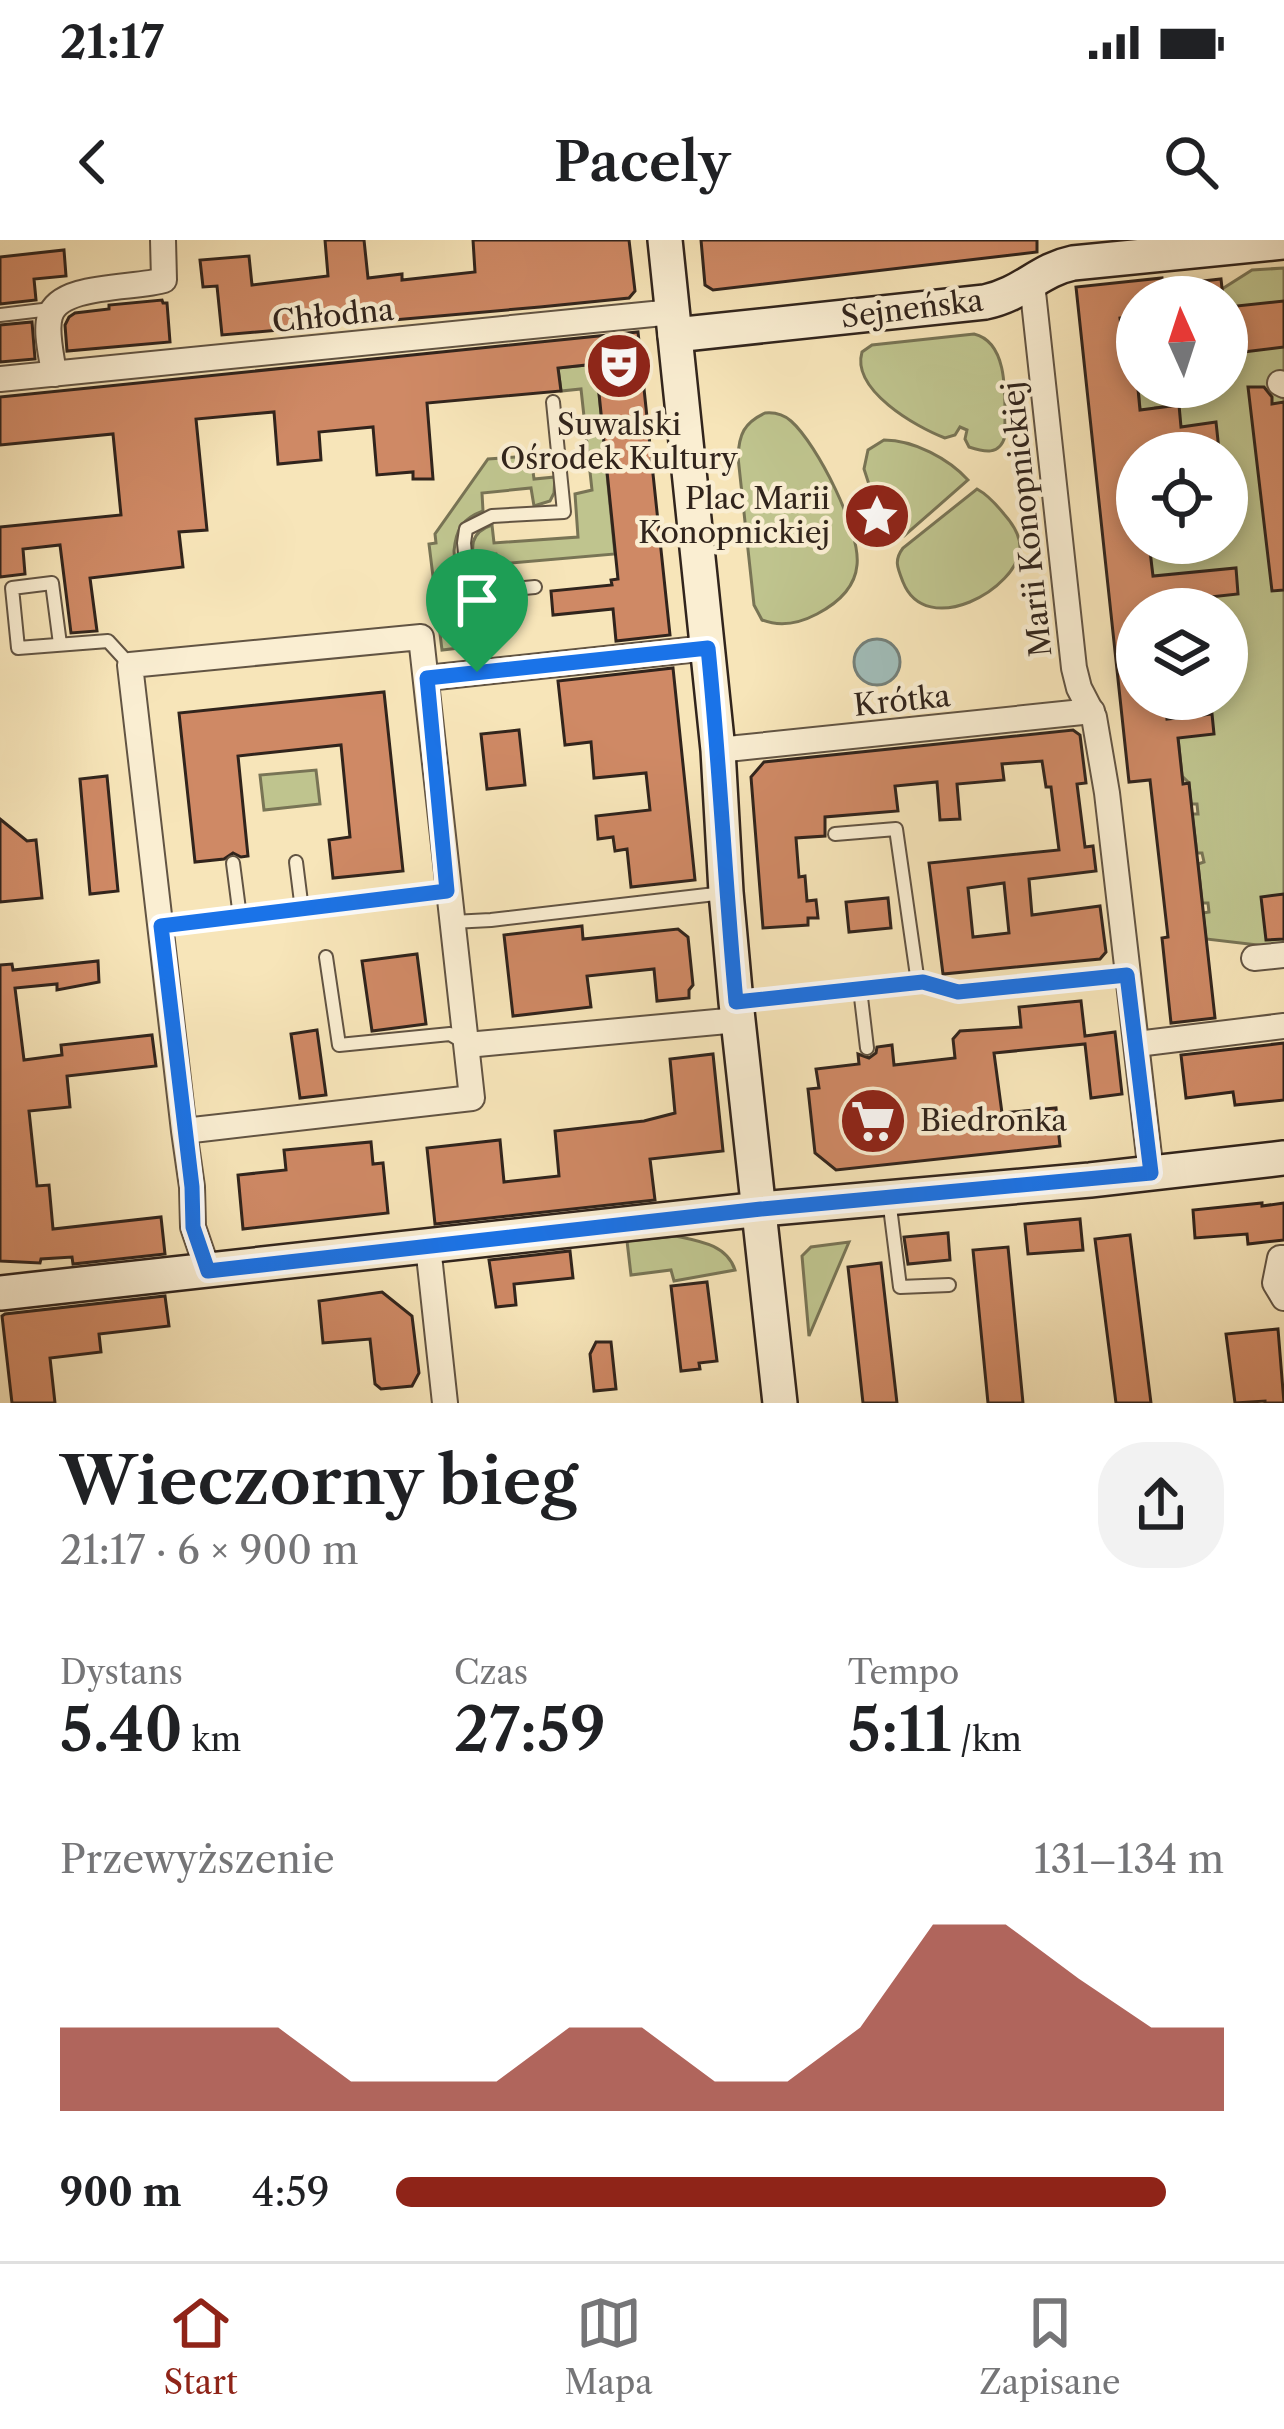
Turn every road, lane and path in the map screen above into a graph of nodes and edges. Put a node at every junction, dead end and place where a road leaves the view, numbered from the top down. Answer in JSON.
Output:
{"nodes":[{"id":1,"x":163,"y":240,"type":"edge"},
{"id":2,"x":665,"y":240,"type":"edge"},
{"id":3,"x":1284,"y":242,"type":"edge"},
{"id":4,"x":1231,"y":243,"type":"edge"},
{"id":5,"x":1032,"y":283,"type":"junction"},
{"id":6,"x":52,"y":309,"type":"junction"},
{"id":7,"x":0,"y":316,"type":"edge"},
{"id":8,"x":674,"y":323,"type":"junction"},
{"id":9,"x":54,"y":374,"type":"junction"},
{"id":10,"x":0,"y":379,"type":"edge"},
{"id":11,"x":553,"y":402,"type":"dead end"},
{"id":12,"x":535,"y":587,"type":"dead end"},
{"id":13,"x":469,"y":593,"type":"junction"},
{"id":14,"x":60,"y":644,"type":"junction"},
{"id":15,"x":708,"y":648,"type":"junction"},
{"id":16,"x":130,"y":665,"type":"junction"},
{"id":17,"x":477,"y":672,"type":"junction"},
{"id":18,"x":427,"y":678,"type":"junction"},
{"id":19,"x":1092,"y":711,"type":"junction"},
{"id":20,"x":718,"y":750,"type":"junction"},
{"id":21,"x":835,"y":834,"type":"dead end"},
{"id":22,"x":296,"y":862,"type":"dead end"},
{"id":23,"x":233,"y":863,"type":"dead end"},
{"id":24,"x":447,"y":891,"type":"junction"},
{"id":25,"x":726,"y":892,"type":"junction"},
{"id":26,"x":302,"y":910,"type":"junction"},
{"id":27,"x":240,"y":917,"type":"junction"},
{"id":28,"x":451,"y":922,"type":"junction"},
{"id":29,"x":161,"y":926,"type":"junction"},
{"id":30,"x":1284,"y":955,"type":"edge"},
{"id":31,"x":326,"y":957,"type":"dead end"},
{"id":32,"x":1254,"y":958,"type":"dead end"},
{"id":33,"x":1127,"y":975,"type":"junction"},
{"id":34,"x":918,"y":983,"type":"junction"},
{"id":35,"x":860,"y":989,"type":"junction"},
{"id":36,"x":737,"y":1011,"type":"junction"},
{"id":37,"x":1284,"y":1026,"type":"edge"},
{"id":38,"x":1137,"y":1044,"type":"junction"},
{"id":39,"x":467,"y":1045,"type":"junction"},
{"id":40,"x":867,"y":1048,"type":"dead end"},
{"id":41,"x":184,"y":1132,"type":"junction"},
{"id":42,"x":1284,"y":1157,"type":"edge"},
{"id":43,"x":1151,"y":1173,"type":"junction"},
{"id":44,"x":889,"y":1197,"type":"junction"},
{"id":45,"x":761,"y":1209,"type":"junction"},
{"id":46,"x":428,"y":1246,"type":"junction"},
{"id":47,"x":1284,"y":1258,"type":"edge"},
{"id":48,"x":208,"y":1271,"type":"junction"},
{"id":49,"x":949,"y":1285,"type":"dead end"},
{"id":50,"x":0,"y":1293,"type":"edge"},
{"id":51,"x":1284,"y":1298,"type":"edge"},
{"id":52,"x":445,"y":1403,"type":"edge"},
{"id":53,"x":780,"y":1403,"type":"edge"}],
"edges":[{"from":1,"to":6,"type":"street"},
{"from":2,"to":8,"type":"street"},
{"from":3,"to":4,"type":"street","name":"Sejneńska"},
{"from":4,"to":5,"type":"street","name":"Sejneńska"},
{"from":5,"to":8,"type":"street","name":"Sejneńska"},
{"from":5,"to":19,"type":"street","name":"Marii Konopnickiej"},
{"from":6,"to":7,"type":"lane"},
{"from":6,"to":9,"type":"street"},
{"from":8,"to":9,"type":"street","name":"Chłodna"},
{"from":8,"to":15,"type":"street"},
{"from":9,"to":10,"type":"street","name":"Chłodna"},
{"from":11,"to":13,"type":"lane"},
{"from":12,"to":13,"type":"lane"},
{"from":13,"to":17,"type":"lane"},
{"from":14,"to":14,"type":"lane"},
{"from":14,"to":16,"type":"lane"},
{"from":15,"to":17,"type":"street"},
{"from":15,"to":20,"type":"street"},
{"from":16,"to":18,"type":"street"},
{"from":16,"to":29,"type":"street"},
{"from":17,"to":18,"type":"street"},
{"from":18,"to":24,"type":"street"},
{"from":19,"to":20,"type":"street","name":"Krótka"},
{"from":19,"to":33,"type":"street","name":"Marii Konopnickiej"},
{"from":20,"to":25,"type":"street"},
{"from":21,"to":34,"type":"lane"},
{"from":22,"to":26,"type":"lane"},
{"from":23,"to":27,"type":"lane"},
{"from":24,"to":26,"type":"lane"},
{"from":24,"to":28,"type":"street"},
{"from":25,"to":28,"type":"lane"},
{"from":25,"to":36,"type":"street"},
{"from":26,"to":27,"type":"lane"},
{"from":27,"to":29,"type":"lane"},
{"from":28,"to":39,"type":"street"},
{"from":29,"to":41,"type":"street"},
{"from":30,"to":32,"type":"street"},
{"from":31,"to":39,"type":"lane"},
{"from":33,"to":34,"type":"lane"},
{"from":33,"to":38,"type":"street","name":"Marii Konopnickiej"},
{"from":34,"to":35,"type":"lane"},
{"from":35,"to":36,"type":"lane"},
{"from":35,"to":40,"type":"lane"},
{"from":36,"to":39,"type":"street"},
{"from":36,"to":45,"type":"street"},
{"from":37,"to":38,"type":"street"},
{"from":38,"to":43,"type":"street","name":"Marii Konopnickiej"},
{"from":39,"to":41,"type":"street"},
{"from":41,"to":48,"type":"street"},
{"from":42,"to":43,"type":"street"},
{"from":43,"to":44,"type":"street"},
{"from":44,"to":45,"type":"street"},
{"from":44,"to":49,"type":"lane"},
{"from":45,"to":46,"type":"street"},
{"from":45,"to":53,"type":"street"},
{"from":46,"to":48,"type":"street"},
{"from":46,"to":52,"type":"street"},
{"from":47,"to":51,"type":"street"},
{"from":48,"to":50,"type":"street"}]}
